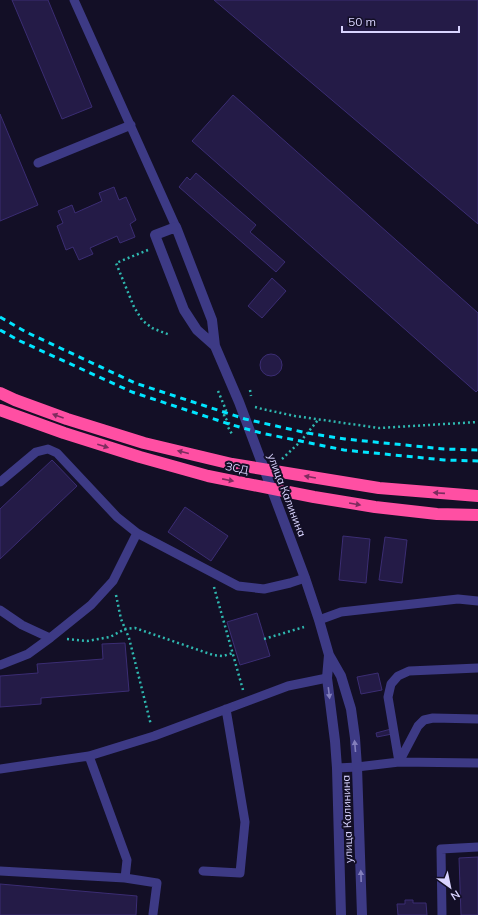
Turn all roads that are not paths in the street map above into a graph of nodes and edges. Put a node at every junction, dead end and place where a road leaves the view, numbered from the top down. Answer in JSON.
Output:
{"nodes":[{"id":1,"x":74,"y":0,"type":"edge"},
{"id":2,"x":131,"y":125,"type":"junction"},
{"id":3,"x":38,"y":163,"type":"dead end"},
{"id":4,"x":176,"y":227,"type":"junction"},
{"id":5,"x":215,"y":346,"type":"junction"},
{"id":6,"x":0,"y":393,"type":"edge"},
{"id":7,"x":0,"y":410,"type":"edge"},
{"id":8,"x":0,"y":482,"type":"edge"},
{"id":9,"x":478,"y":496,"type":"edge"},
{"id":10,"x":478,"y":515,"type":"edge"},
{"id":11,"x":137,"y":533,"type":"junction"},
{"id":12,"x":305,"y":578,"type":"junction"},
{"id":13,"x":478,"y":601,"type":"edge"},
{"id":14,"x":0,"y":610,"type":"edge"},
{"id":15,"x":319,"y":620,"type":"junction"},
{"id":16,"x":50,"y":638,"type":"junction"},
{"id":17,"x":329,"y":655,"type":"junction"},
{"id":18,"x":0,"y":665,"type":"edge"},
{"id":19,"x":478,"y":668,"type":"edge"},
{"id":20,"x":327,"y":678,"type":"junction"},
{"id":21,"x":226,"y":709,"type":"junction"},
{"id":22,"x":478,"y":719,"type":"edge"},
{"id":23,"x":89,"y":756,"type":"junction"},
{"id":24,"x":399,"y":762,"type":"junction"},
{"id":25,"x":478,"y":763,"type":"edge"},
{"id":26,"x":357,"y":767,"type":"junction"},
{"id":27,"x":338,"y":768,"type":"junction"},
{"id":28,"x":0,"y":769,"type":"edge"},
{"id":29,"x":478,"y":847,"type":"edge"},
{"id":30,"x":0,"y":871,"type":"edge"},
{"id":31,"x":203,"y":871,"type":"dead end"},
{"id":32,"x":125,"y":878,"type":"junction"},
{"id":33,"x":153,"y":914,"type":"edge"},
{"id":34,"x":341,"y":915,"type":"edge"},
{"id":35,"x":362,"y":915,"type":"edge"},
{"id":36,"x":442,"y":915,"type":"edge"}],
"edges":[{"from":1,"to":2,"type":"lane"},
{"from":2,"to":3,"type":"lane"},
{"from":2,"to":4,"type":"lane"},
{"from":4,"to":5,"type":"street","name":"улица Калинина"},
{"from":4,"to":5,"type":"street","name":"улица Калинина"},
{"from":5,"to":12,"type":"street","name":"улица Калинина"},
{"from":9,"to":6,"type":"highway","name":"ЗСД","one_way":true},
{"from":7,"to":10,"type":"highway","name":"ЗСД","one_way":true},
{"from":8,"to":11,"type":"lane"},
{"from":11,"to":12,"type":"lane"},
{"from":11,"to":16,"type":"lane"},
{"from":12,"to":15,"type":"street","name":"улица Калинина"},
{"from":13,"to":15,"type":"lane"},
{"from":14,"to":16,"type":"lane"},
{"from":15,"to":17,"type":"street","name":"улица Калинина"},
{"from":16,"to":18,"type":"lane"},
{"from":17,"to":20,"type":"street","name":"улица Калинина"},
{"from":26,"to":17,"type":"street","name":"улица Калинина","one_way":true},
{"from":19,"to":24,"type":"lane"},
{"from":20,"to":21,"type":"lane"},
{"from":20,"to":27,"type":"street","name":"улица Калинина","one_way":true},
{"from":21,"to":23,"type":"lane"},
{"from":21,"to":31,"type":"lane"},
{"from":22,"to":24,"type":"lane"},
{"from":23,"to":28,"type":"lane"},
{"from":23,"to":32,"type":"lane"},
{"from":24,"to":25,"type":"lane"},
{"from":24,"to":26,"type":"lane"},
{"from":26,"to":27,"type":"lane"},
{"from":35,"to":26,"type":"street","name":"улица Калинина","one_way":true},
{"from":27,"to":34,"type":"street","name":"улица Калинина"},
{"from":29,"to":36,"type":"lane"},
{"from":30,"to":32,"type":"lane"},
{"from":32,"to":33,"type":"lane"}]}
